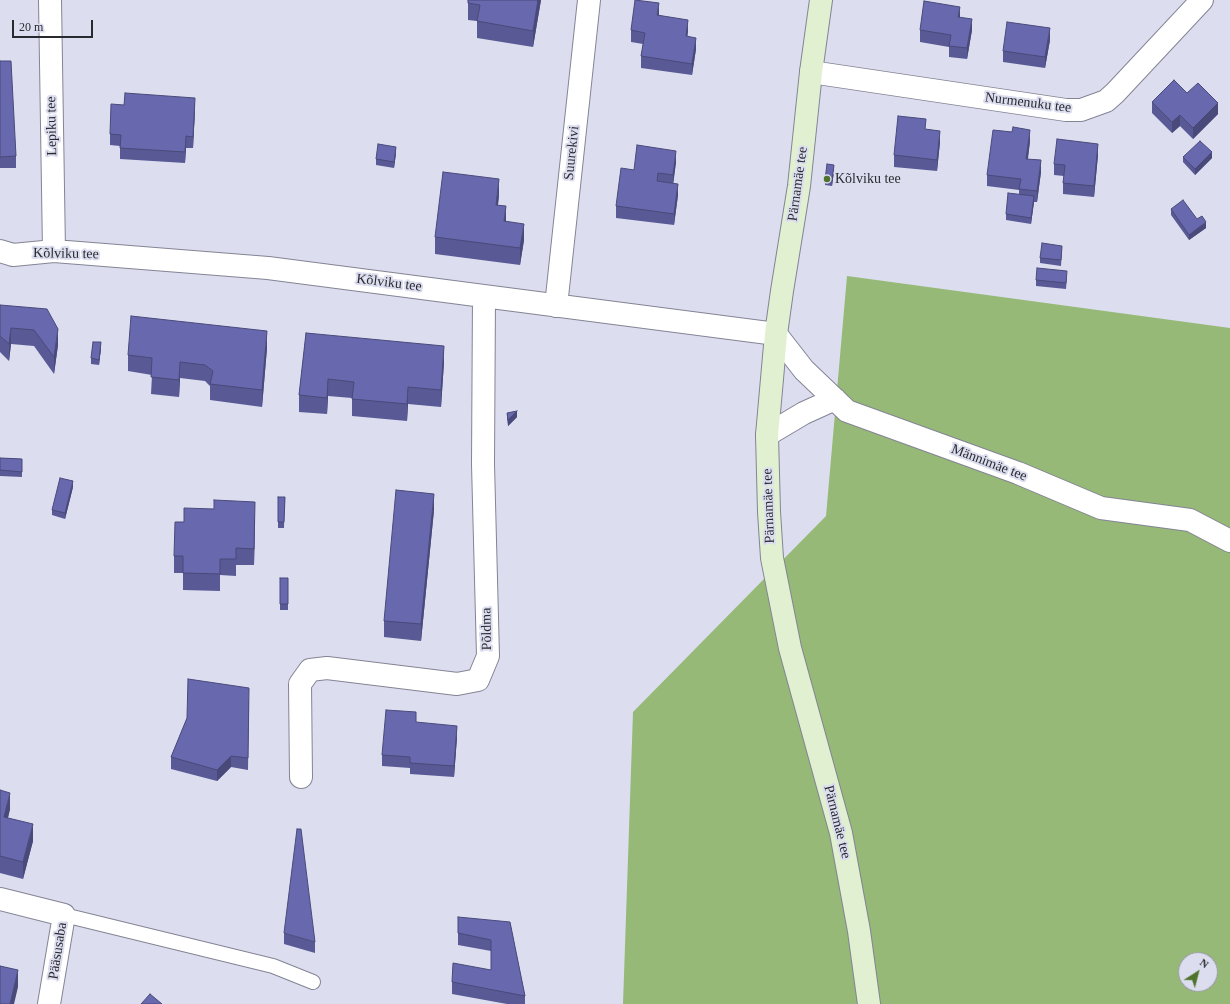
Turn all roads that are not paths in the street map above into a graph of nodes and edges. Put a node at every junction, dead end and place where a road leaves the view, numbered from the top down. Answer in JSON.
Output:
{"nodes":[{"id":1,"x":50,"y":0,"type":"edge"},
{"id":2,"x":588,"y":0,"type":"edge"},
{"id":3,"x":821,"y":0,"type":"edge"},
{"id":4,"x":1202,"y":0,"type":"edge"},
{"id":5,"x":811,"y":72,"type":"junction"},
{"id":6,"x":54,"y":251,"type":"junction"},
{"id":7,"x":4,"y":255,"type":"edge"},
{"id":8,"x":484,"y":296,"type":"junction"},
{"id":9,"x":556,"y":306,"type":"junction"},
{"id":10,"x":776,"y":334,"type":"junction"},
{"id":11,"x":835,"y":399,"type":"junction"},
{"id":12,"x":767,"y":435,"type":"junction"},
{"id":13,"x":1230,"y":541,"type":"edge"},
{"id":14,"x":302,"y":777,"type":"dead end"},
{"id":15,"x":0,"y":899,"type":"edge"},
{"id":16,"x":64,"y":915,"type":"junction"},
{"id":17,"x":313,"y":982,"type":"dead end"},
{"id":18,"x":49,"y":1004,"type":"edge"},
{"id":19,"x":869,"y":1004,"type":"edge"}],
"edges":[{"from":1,"to":6,"type":"street","name":"Lepiku tee"},
{"from":2,"to":9,"type":"street","name":"Suurekivi"},
{"from":3,"to":5,"type":"main road","name":"Pärnamäe tee"},
{"from":4,"to":5,"type":"street","name":"Nurmenuku tee"},
{"from":5,"to":10,"type":"main road","name":"Pärnamäe tee"},
{"from":6,"to":7,"type":"street","name":"Kõlviku tee"},
{"from":6,"to":8,"type":"street","name":"Kõlviku tee"},
{"from":8,"to":9,"type":"street","name":"Kõlviku tee"},
{"from":8,"to":14,"type":"street","name":"Põldma"},
{"from":9,"to":10,"type":"street","name":"Kõlviku tee"},
{"from":10,"to":11,"type":"street","name":"Männimäe tee"},
{"from":10,"to":12,"type":"main road","name":"Pärnamäe tee"},
{"from":11,"to":12,"type":"street"},
{"from":11,"to":13,"type":"street","name":"Männimäe tee"},
{"from":12,"to":19,"type":"main road","name":"Pärnamäe tee"},
{"from":15,"to":16,"type":"street","name":"Pääsusaba"},
{"from":16,"to":17,"type":"lane"},
{"from":16,"to":18,"type":"street","name":"Pääsusaba"}]}
